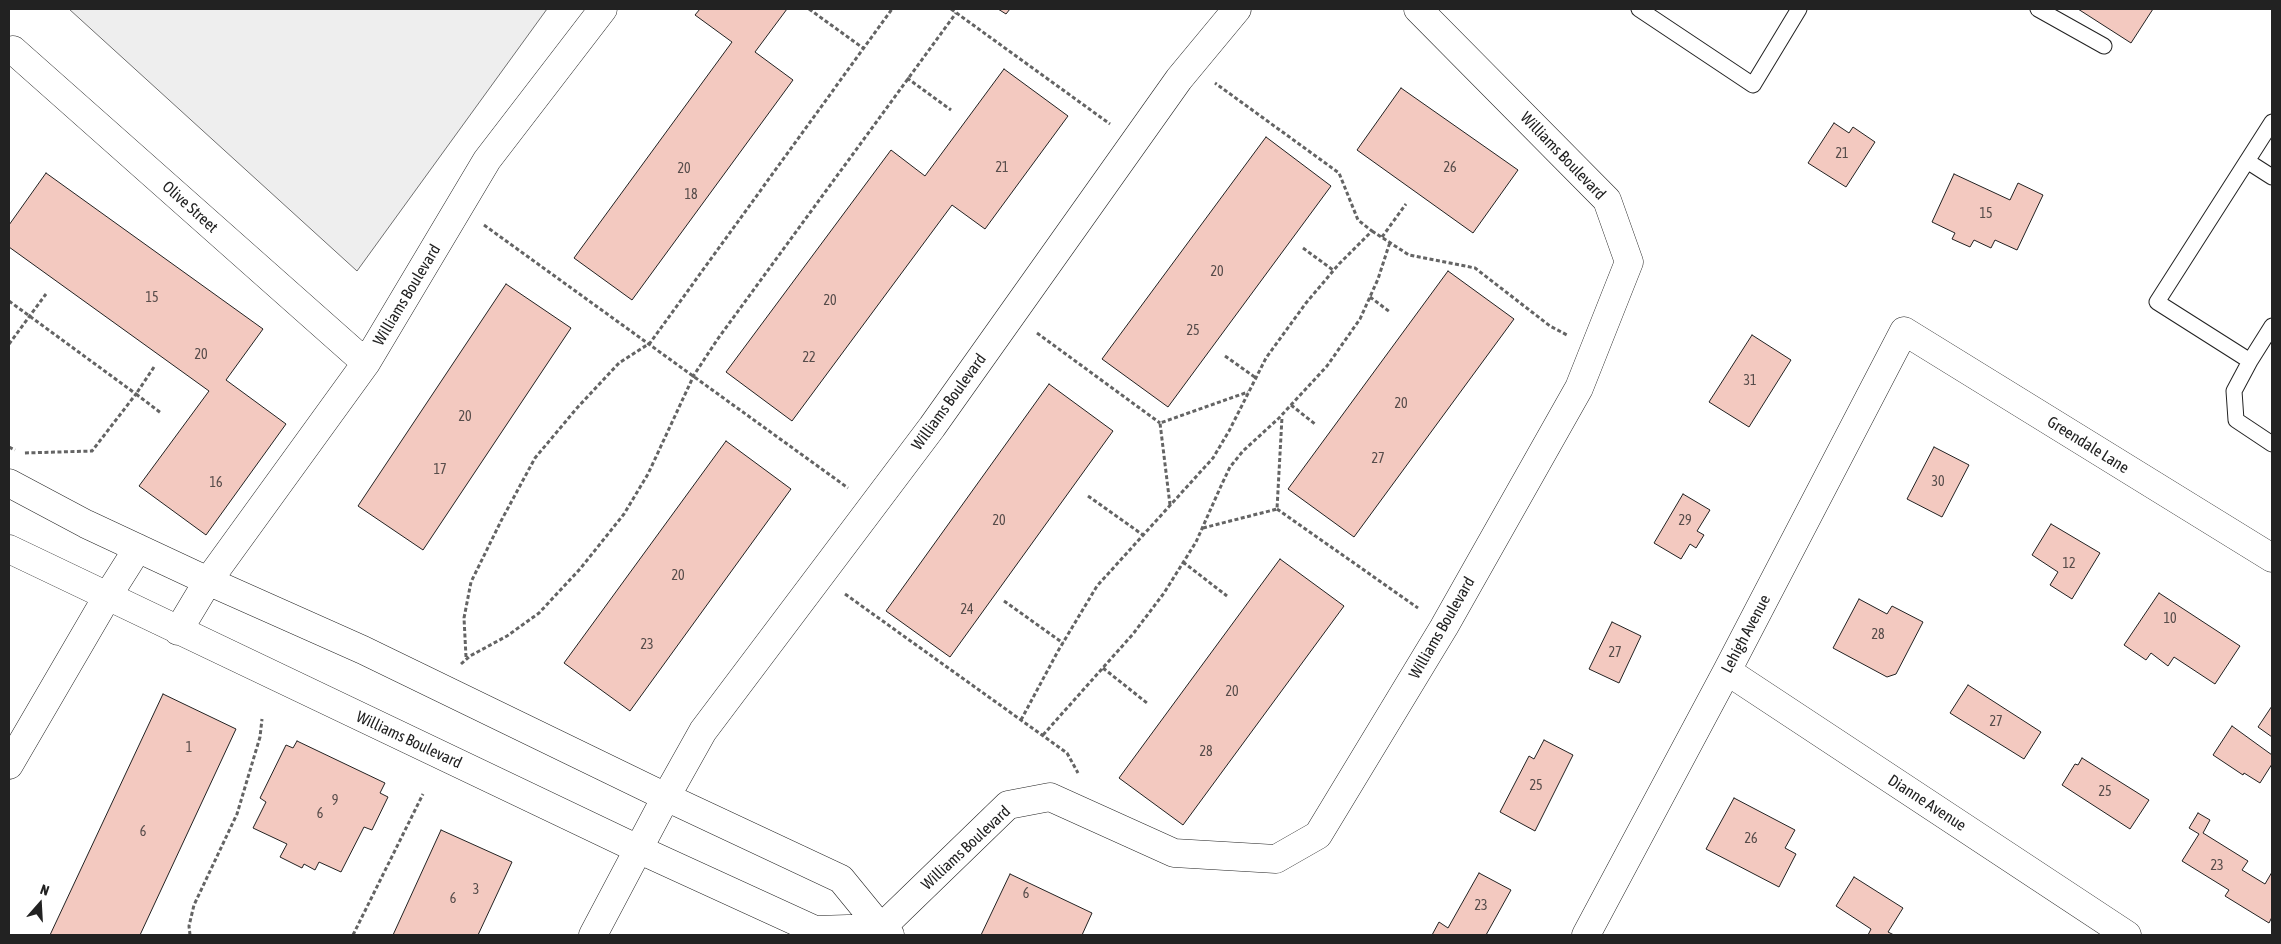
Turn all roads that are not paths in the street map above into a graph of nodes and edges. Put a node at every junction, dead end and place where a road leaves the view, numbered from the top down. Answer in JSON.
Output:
{"nodes":[{"id":1,"x":603,"y":9,"type":"edge"},
{"id":2,"x":1237,"y":9,"type":"edge"},
{"id":3,"x":1418,"y":9,"type":"edge"},
{"id":4,"x":1640,"y":9,"type":"edge"},
{"id":5,"x":1799,"y":9,"type":"edge"},
{"id":6,"x":2038,"y":9,"type":"edge"},
{"id":7,"x":2104,"y":46,"type":"dead end"},
{"id":8,"x":13,"y":50,"type":"dead end"},
{"id":9,"x":2272,"y":122,"type":"edge"},
{"id":10,"x":2247,"y":161,"type":"junction"},
{"id":11,"x":2272,"y":177,"type":"edge"},
{"id":12,"x":2272,"y":326,"type":"edge"},
{"id":13,"x":1904,"y":331,"type":"joint"},
{"id":14,"x":2250,"y":361,"type":"junction"},
{"id":15,"x":366,"y":363,"type":"junction"},
{"id":16,"x":2272,"y":444,"type":"edge"},
{"id":17,"x":10,"y":470,"type":"edge"},
{"id":18,"x":138,"y":548,"type":"junction"},
{"id":19,"x":9,"y":549,"type":"edge"},
{"id":20,"x":2272,"y":558,"type":"edge"},
{"id":21,"x":208,"y":581,"type":"junction"},
{"id":22,"x":107,"y":597,"type":"junction"},
{"id":23,"x":178,"y":631,"type":"junction"},
{"id":24,"x":1727,"y":671,"type":"junction"},
{"id":25,"x":9,"y":765,"type":"edge"},
{"id":26,"x":666,"y":797,"type":"junction"},
{"id":27,"x":638,"y":849,"type":"junction"},
{"id":28,"x":886,"y":932,"type":"edge"},
{"id":29,"x":593,"y":935,"type":"edge"},
{"id":30,"x":1586,"y":935,"type":"edge"},
{"id":31,"x":2127,"y":935,"type":"edge"}],
"edges":[{"from":1,"to":15,"type":"street","name":"Williams Boulevard"},
{"from":2,"to":26,"type":"street","name":"Williams Boulevard"},
{"from":3,"to":28,"type":"street","name":"Williams Boulevard"},
{"from":4,"to":5,"type":"lane"},
{"from":6,"to":7,"type":"lane"},
{"from":8,"to":15,"type":"street","name":"Olive Street"},
{"from":9,"to":10,"type":"lane"},
{"from":10,"to":11,"type":"lane"},
{"from":10,"to":14,"type":"lane"},
{"from":12,"to":14,"type":"lane"},
{"from":13,"to":20,"type":"street","name":"Greendale Lane"},
{"from":13,"to":24,"type":"street","name":"Lehigh Avenue"},
{"from":14,"to":16,"type":"lane"},
{"from":15,"to":21,"type":"street","name":"Williams Boulevard"},
{"from":17,"to":18,"type":"street"},
{"from":18,"to":21,"type":"street"},
{"from":18,"to":22,"type":"street"},
{"from":19,"to":22,"type":"street","name":"Williams Boulevard"},
{"from":21,"to":23,"type":"street","name":"Williams Boulevard"},
{"from":21,"to":26,"type":"street"},
{"from":22,"to":23,"type":"street","name":"Williams Boulevard"},
{"from":22,"to":25,"type":"street"},
{"from":23,"to":27,"type":"street","name":"Williams Boulevard"},
{"from":24,"to":30,"type":"street","name":"Lehigh Avenue"},
{"from":24,"to":31,"type":"street","name":"Dianne Avenue"},
{"from":26,"to":27,"type":"street","name":"Williams Boulevard"},
{"from":26,"to":28,"type":"street"},
{"from":27,"to":28,"type":"street","name":"Williams Boulevard"},
{"from":27,"to":29,"type":"street","name":"Williams Boulevard"}]}
